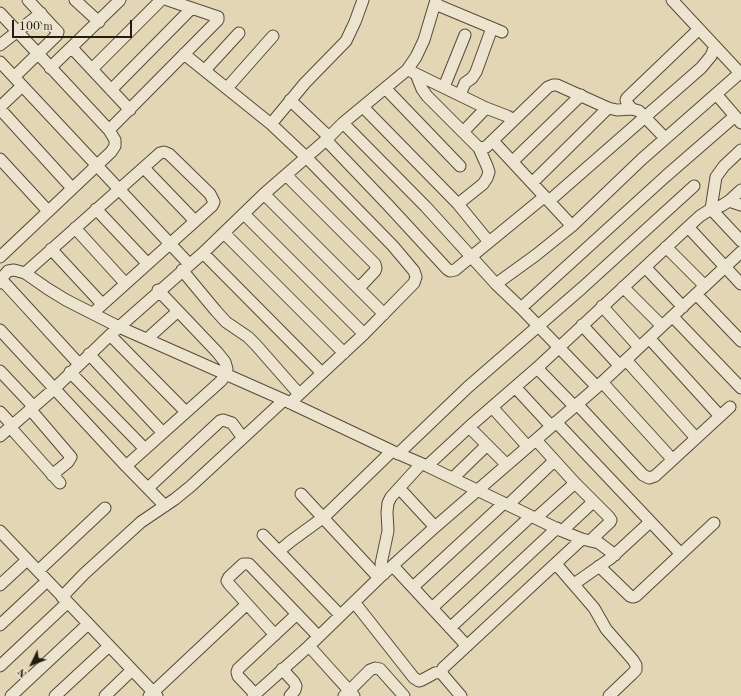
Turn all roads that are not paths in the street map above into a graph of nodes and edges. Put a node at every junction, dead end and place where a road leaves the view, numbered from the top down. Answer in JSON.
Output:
{"nodes":[{"id":1,"x":28,"y":0,"type":"edge"},
{"id":2,"x":75,"y":0,"type":"edge"},
{"id":3,"x":120,"y":0,"type":"edge"},
{"id":4,"x":161,"y":0,"type":"edge"},
{"id":5,"x":168,"y":0,"type":"edge"},
{"id":6,"x":363,"y":0,"type":"edge"},
{"id":7,"x":672,"y":0,"type":"edge"},
{"id":8,"x":436,"y":2,"type":"edge"},
{"id":9,"x":191,"y":9,"type":"junction"},
{"id":10,"x":0,"y":13,"type":"edge"},
{"id":11,"x":41,"y":13,"type":"junction"},
{"id":12,"x":98,"y":22,"type":"junction"},
{"id":13,"x":699,"y":29,"type":"junction"},
{"id":14,"x":17,"y":32,"type":"junction"},
{"id":15,"x":239,"y":33,"type":"dead end"},
{"id":16,"x":465,"y":35,"type":"dead end"},
{"id":17,"x":273,"y":36,"type":"dead end"},
{"id":18,"x":0,"y":45,"type":"edge"},
{"id":19,"x":715,"y":46,"type":"junction"},
{"id":20,"x":72,"y":48,"type":"junction"},
{"id":21,"x":38,"y":54,"type":"junction"},
{"id":22,"x":184,"y":54,"type":"junction"},
{"id":23,"x":0,"y":62,"type":"edge"},
{"id":24,"x":50,"y":68,"type":"junction"},
{"id":25,"x":92,"y":69,"type":"junction"},
{"id":26,"x":204,"y":70,"type":"junction"},
{"id":27,"x":412,"y":72,"type":"junction"},
{"id":28,"x":740,"y":73,"type":"edge"},
{"id":29,"x":14,"y":77,"type":"junction"},
{"id":30,"x":22,"y":86,"type":"junction"},
{"id":31,"x":444,"y":87,"type":"junction"},
{"id":32,"x":227,"y":88,"type":"junction"},
{"id":33,"x":386,"y":89,"type":"junction"},
{"id":34,"x":111,"y":90,"type":"junction"},
{"id":35,"x":716,"y":94,"type":"junction"},
{"id":36,"x":460,"y":95,"type":"junction"},
{"id":37,"x":581,"y":95,"type":"junction"},
{"id":38,"x":290,"y":100,"type":"junction"},
{"id":39,"x":363,"y":107,"type":"junction"},
{"id":40,"x":0,"y":108,"type":"edge"},
{"id":41,"x":486,"y":108,"type":"junction"},
{"id":42,"x":608,"y":108,"type":"junction"},
{"id":43,"x":632,"y":108,"type":"junction"},
{"id":44,"x":130,"y":110,"type":"junction"},
{"id":45,"x":646,"y":116,"type":"junction"},
{"id":46,"x":738,"y":119,"type":"edge"},
{"id":47,"x":514,"y":120,"type":"junction"},
{"id":48,"x":343,"y":123,"type":"junction"},
{"id":49,"x":271,"y":124,"type":"junction"},
{"id":50,"x":109,"y":130,"type":"junction"},
{"id":51,"x":463,"y":132,"type":"junction"},
{"id":52,"x":665,"y":138,"type":"junction"},
{"id":53,"x":327,"y":139,"type":"junction"},
{"id":54,"x":492,"y":140,"type":"junction"},
{"id":55,"x":480,"y":148,"type":"junction"},
{"id":56,"x":741,"y":150,"type":"edge"},
{"id":57,"x":306,"y":157,"type":"junction"},
{"id":58,"x":0,"y":159,"type":"edge"},
{"id":59,"x":513,"y":162,"type":"junction"},
{"id":60,"x":96,"y":165,"type":"junction"},
{"id":61,"x":460,"y":166,"type":"dead end"},
{"id":62,"x":144,"y":168,"type":"junction"},
{"id":63,"x":286,"y":175,"type":"junction"},
{"id":64,"x":532,"y":183,"type":"junction"},
{"id":65,"x":694,"y":186,"type":"dead end"},
{"id":66,"x":72,"y":188,"type":"junction"},
{"id":67,"x":120,"y":189,"type":"junction"},
{"id":68,"x":741,"y":190,"type":"edge"},
{"id":69,"x":264,"y":194,"type":"junction"},
{"id":70,"x":547,"y":199,"type":"junction"},
{"id":71,"x":729,"y":201,"type":"junction"},
{"id":72,"x":458,"y":204,"type":"junction"},
{"id":73,"x":741,"y":204,"type":"edge"},
{"id":74,"x":96,"y":209,"type":"junction"},
{"id":75,"x":712,"y":209,"type":"junction"},
{"id":76,"x":48,"y":211,"type":"junction"},
{"id":77,"x":244,"y":214,"type":"junction"},
{"id":78,"x":195,"y":221,"type":"junction"},
{"id":79,"x":572,"y":226,"type":"junction"},
{"id":80,"x":688,"y":227,"type":"junction"},
{"id":81,"x":75,"y":228,"type":"junction"},
{"id":82,"x":224,"y":233,"type":"junction"},
{"id":83,"x":741,"y":241,"type":"edge"},
{"id":84,"x":489,"y":242,"type":"junction"},
{"id":85,"x":170,"y":243,"type":"junction"},
{"id":86,"x":666,"y":247,"type":"junction"},
{"id":87,"x":52,"y":249,"type":"junction"},
{"id":88,"x":741,"y":252,"type":"edge"},
{"id":89,"x":203,"y":253,"type":"junction"},
{"id":90,"x":472,"y":256,"type":"junction"},
{"id":91,"x":0,"y":257,"type":"edge"},
{"id":92,"x":148,"y":263,"type":"junction"},
{"id":93,"x":645,"y":266,"type":"junction"},
{"id":94,"x":186,"y":267,"type":"junction"},
{"id":95,"x":726,"y":267,"type":"junction"},
{"id":96,"x":25,"y":273,"type":"junction"},
{"id":97,"x":0,"y":280,"type":"edge"},
{"id":98,"x":125,"y":283,"type":"junction"},
{"id":99,"x":496,"y":284,"type":"junction"},
{"id":100,"x":741,"y":284,"type":"edge"},
{"id":101,"x":705,"y":286,"type":"junction"},
{"id":102,"x":623,"y":287,"type":"junction"},
{"id":103,"x":359,"y":288,"type":"junction"},
{"id":104,"x":158,"y":290,"type":"junction"},
{"id":105,"x":696,"y":294,"type":"junction"},
{"id":106,"x":102,"y":304,"type":"junction"},
{"id":107,"x":602,"y":306,"type":"junction"},
{"id":108,"x":683,"y":307,"type":"junction"},
{"id":109,"x":521,"y":308,"type":"junction"},
{"id":110,"x":178,"y":311,"type":"junction"},
{"id":111,"x":93,"y":313,"type":"junction"},
{"id":112,"x":384,"y":314,"type":"junction"},
{"id":113,"x":673,"y":317,"type":"junction"},
{"id":114,"x":582,"y":325,"type":"junction"},
{"id":115,"x":119,"y":326,"type":"junction"},
{"id":116,"x":538,"y":326,"type":"junction"},
{"id":117,"x":662,"y":326,"type":"junction"},
{"id":118,"x":0,"y":330,"type":"edge"},
{"id":119,"x":364,"y":334,"type":"junction"},
{"id":120,"x":110,"y":335,"type":"junction"},
{"id":121,"x":649,"y":338,"type":"junction"},
{"id":122,"x":147,"y":339,"type":"junction"},
{"id":123,"x":741,"y":341,"type":"edge"},
{"id":124,"x":559,"y":347,"type":"junction"},
{"id":125,"x":639,"y":347,"type":"junction"},
{"id":126,"x":344,"y":353,"type":"junction"},
{"id":127,"x":89,"y":354,"type":"junction"},
{"id":128,"x":622,"y":363,"type":"junction"},
{"id":129,"x":78,"y":364,"type":"junction"},
{"id":130,"x":537,"y":368,"type":"junction"},
{"id":131,"x":0,"y":371,"type":"edge"},
{"id":132,"x":70,"y":372,"type":"junction"},
{"id":133,"x":322,"y":373,"type":"junction"},
{"id":134,"x":226,"y":374,"type":"junction"},
{"id":135,"x":599,"y":384,"type":"junction"},
{"id":136,"x":515,"y":387,"type":"junction"},
{"id":137,"x":741,"y":388,"type":"edge"},
{"id":138,"x":54,"y":389,"type":"junction"},
{"id":139,"x":300,"y":394,"type":"junction"},
{"id":140,"x":287,"y":401,"type":"junction"},
{"id":141,"x":576,"y":405,"type":"junction"},
{"id":142,"x":492,"y":407,"type":"junction"},
{"id":143,"x":730,"y":407,"type":"dead end"},
{"id":144,"x":32,"y":408,"type":"junction"},
{"id":145,"x":0,"y":412,"type":"edge"},
{"id":146,"x":186,"y":412,"type":"junction"},
{"id":147,"x":720,"y":416,"type":"junction"},
{"id":148,"x":554,"y":424,"type":"junction"},
{"id":149,"x":11,"y":426,"type":"junction"},
{"id":150,"x":469,"y":426,"type":"junction"},
{"id":151,"x":163,"y":433,"type":"junction"},
{"id":152,"x":0,"y":436,"type":"edge"},
{"id":153,"x":244,"y":438,"type":"junction"},
{"id":154,"x":696,"y":438,"type":"junction"},
{"id":155,"x":532,"y":443,"type":"junction"},
{"id":156,"x":487,"y":445,"type":"junction"},
{"id":157,"x":145,"y":449,"type":"junction"},
{"id":158,"x":395,"y":452,"type":"junction"},
{"id":159,"x":672,"y":459,"type":"junction"},
{"id":160,"x":554,"y":461,"type":"junction"},
{"id":161,"x":424,"y":465,"type":"junction"},
{"id":162,"x":507,"y":465,"type":"junction"},
{"id":163,"x":126,"y":466,"type":"junction"},
{"id":164,"x":52,"y":475,"type":"junction"},
{"id":165,"x":453,"y":478,"type":"junction"},
{"id":166,"x":575,"y":483,"type":"junction"},
{"id":167,"x":60,"y":484,"type":"dead end"},
{"id":168,"x":148,"y":488,"type":"junction"},
{"id":169,"x":399,"y":488,"type":"junction"},
{"id":170,"x":478,"y":491,"type":"junction"},
{"id":171,"x":301,"y":494,"type":"dead end"},
{"id":172,"x":593,"y":502,"type":"junction"},
{"id":173,"x":506,"y":504,"type":"junction"},
{"id":174,"x":166,"y":506,"type":"junction"},
{"id":175,"x":105,"y":508,"type":"dead end"},
{"id":176,"x":324,"y":517,"type":"junction"},
{"id":177,"x":534,"y":517,"type":"junction"},
{"id":178,"x":650,"y":522,"type":"junction"},
{"id":179,"x":714,"y":523,"type":"dead end"},
{"id":180,"x":435,"y":527,"type":"junction"},
{"id":181,"x":560,"y":530,"type":"junction"},
{"id":182,"x":263,"y":535,"type":"dead end"},
{"id":183,"x":2,"y":536,"type":"edge"},
{"id":184,"x":587,"y":540,"type":"junction"},
{"id":185,"x":279,"y":551,"type":"junction"},
{"id":186,"x":681,"y":554,"type":"junction"},
{"id":187,"x":615,"y":555,"type":"junction"},
{"id":188,"x":27,"y":560,"type":"junction"},
{"id":189,"x":556,"y":564,"type":"junction"},
{"id":190,"x":393,"y":566,"type":"junction"},
{"id":191,"x":599,"y":566,"type":"junction"},
{"id":192,"x":38,"y":571,"type":"junction"},
{"id":193,"x":381,"y":576,"type":"junction"},
{"id":194,"x":46,"y":581,"type":"junction"},
{"id":195,"x":574,"y":584,"type":"junction"},
{"id":196,"x":0,"y":585,"type":"edge"},
{"id":197,"x":413,"y":588,"type":"junction"},
{"id":198,"x":65,"y":600,"type":"junction"},
{"id":199,"x":354,"y":602,"type":"junction"},
{"id":200,"x":247,"y":604,"type":"junction"},
{"id":201,"x":432,"y":608,"type":"junction"},
{"id":202,"x":297,"y":614,"type":"junction"},
{"id":203,"x":340,"y":615,"type":"junction"},
{"id":204,"x":88,"y":624,"type":"junction"},
{"id":205,"x":0,"y":625,"type":"edge"},
{"id":206,"x":450,"y":628,"type":"junction"},
{"id":207,"x":275,"y":635,"type":"junction"},
{"id":208,"x":318,"y":636,"type":"junction"},
{"id":209,"x":109,"y":646,"type":"junction"},
{"id":210,"x":309,"y":646,"type":"junction"},
{"id":211,"x":467,"y":646,"type":"junction"},
{"id":212,"x":0,"y":666,"type":"edge"},
{"id":213,"x":132,"y":670,"type":"junction"},
{"id":214,"x":282,"y":670,"type":"junction"},
{"id":215,"x":442,"y":672,"type":"junction"},
{"id":216,"x":349,"y":694,"type":"edge"},
{"id":217,"x":153,"y":695,"type":"edge"},
{"id":218,"x":254,"y":695,"type":"edge"},
{"id":219,"x":11,"y":696,"type":"edge"},
{"id":220,"x":55,"y":696,"type":"edge"},
{"id":221,"x":105,"y":696,"type":"edge"},
{"id":222,"x":290,"y":696,"type":"edge"},
{"id":223,"x":404,"y":696,"type":"edge"},
{"id":224,"x":461,"y":696,"type":"edge"},
{"id":225,"x":609,"y":696,"type":"edge"}],
"edges":[{"from":1,"to":11,"type":"street"},
{"from":2,"to":12,"type":"street"},
{"from":3,"to":12,"type":"street"},
{"from":4,"to":25,"type":"street"},
{"from":5,"to":9,"type":"street"},
{"from":6,"to":38,"type":"street"},
{"from":7,"to":13,"type":"street"},
{"from":8,"to":27,"type":"street"},
{"from":8,"to":36,"type":"street"},
{"from":9,"to":22,"type":"street"},
{"from":9,"to":34,"type":"street"},
{"from":10,"to":14,"type":"street"},
{"from":11,"to":14,"type":"street"},
{"from":11,"to":21,"type":"street"},
{"from":12,"to":20,"type":"street"},
{"from":13,"to":19,"type":"street"},
{"from":13,"to":43,"type":"street"},
{"from":14,"to":18,"type":"street"},
{"from":14,"to":21,"type":"street"},
{"from":15,"to":26,"type":"street"},
{"from":16,"to":31,"type":"street"},
{"from":17,"to":32,"type":"street"},
{"from":19,"to":28,"type":"street"},
{"from":19,"to":45,"type":"street"},
{"from":20,"to":24,"type":"street"},
{"from":20,"to":25,"type":"street"},
{"from":21,"to":24,"type":"street"},
{"from":21,"to":29,"type":"street"},
{"from":22,"to":26,"type":"street"},
{"from":22,"to":44,"type":"street"},
{"from":23,"to":29,"type":"street"},
{"from":24,"to":50,"type":"street"},
{"from":25,"to":34,"type":"street"},
{"from":26,"to":32,"type":"street"},
{"from":27,"to":31,"type":"street"},
{"from":27,"to":33,"type":"street"},
{"from":27,"to":51,"type":"street"},
{"from":28,"to":35,"type":"street"},
{"from":29,"to":30,"type":"street"},
{"from":30,"to":40,"type":"street"},
{"from":30,"to":60,"type":"street"},
{"from":31,"to":36,"type":"street"},
{"from":32,"to":49,"type":"street"},
{"from":33,"to":39,"type":"street"},
{"from":33,"to":61,"type":"street"},
{"from":34,"to":44,"type":"street"},
{"from":35,"to":46,"type":"street"},
{"from":35,"to":52,"type":"street"},
{"from":36,"to":41,"type":"street"},
{"from":37,"to":42,"type":"street"},
{"from":37,"to":47,"type":"street"},
{"from":37,"to":59,"type":"street"},
{"from":38,"to":49,"type":"street"},
{"from":38,"to":53,"type":"street"},
{"from":39,"to":48,"type":"street"},
{"from":39,"to":72,"type":"street"},
{"from":40,"to":66,"type":"street"},
{"from":41,"to":47,"type":"street"},
{"from":41,"to":51,"type":"street"},
{"from":42,"to":43,"type":"street"},
{"from":42,"to":64,"type":"street"},
{"from":43,"to":45,"type":"street"},
{"from":44,"to":50,"type":"street"},
{"from":45,"to":52,"type":"street"},
{"from":45,"to":70,"type":"street"},
{"from":46,"to":109,"type":"street"},
{"from":47,"to":54,"type":"street"},
{"from":48,"to":53,"type":"street"},
{"from":48,"to":90,"type":"street"},
{"from":49,"to":57,"type":"street"},
{"from":50,"to":60,"type":"street"},
{"from":51,"to":55,"type":"street"},
{"from":52,"to":79,"type":"street"},
{"from":53,"to":57,"type":"street"},
{"from":53,"to":90,"type":"street"},
{"from":54,"to":55,"type":"street"},
{"from":54,"to":59,"type":"street"},
{"from":55,"to":72,"type":"street"},
{"from":56,"to":75,"type":"street"},
{"from":57,"to":63,"type":"street"},
{"from":57,"to":112,"type":"street"},
{"from":58,"to":76,"type":"street"},
{"from":59,"to":64,"type":"street"},
{"from":60,"to":66,"type":"street"},
{"from":60,"to":67,"type":"street"},
{"from":62,"to":67,"type":"street"},
{"from":62,"to":78,"type":"street"},
{"from":62,"to":78,"type":"street"},
{"from":63,"to":69,"type":"street"},
{"from":63,"to":103,"type":"street"},
{"from":64,"to":70,"type":"street"},
{"from":65,"to":116,"type":"street"},
{"from":66,"to":76,"type":"street"},
{"from":67,"to":74,"type":"street"},
{"from":67,"to":85,"type":"street"},
{"from":68,"to":71,"type":"street"},
{"from":69,"to":77,"type":"street"},
{"from":69,"to":103,"type":"street"},
{"from":70,"to":79,"type":"street"},
{"from":70,"to":84,"type":"street"},
{"from":71,"to":73,"type":"street"},
{"from":71,"to":75,"type":"street"},
{"from":72,"to":84,"type":"street"},
{"from":74,"to":81,"type":"street"},
{"from":74,"to":92,"type":"street"},
{"from":75,"to":80,"type":"street"},
{"from":75,"to":83,"type":"street"},
{"from":76,"to":91,"type":"street"},
{"from":77,"to":82,"type":"street"},
{"from":77,"to":119,"type":"street"},
{"from":78,"to":85,"type":"street"},
{"from":79,"to":99,"type":"street"},
{"from":80,"to":86,"type":"street"},
{"from":80,"to":95,"type":"street"},
{"from":81,"to":87,"type":"street"},
{"from":81,"to":98,"type":"street"},
{"from":82,"to":89,"type":"street"},
{"from":82,"to":126,"type":"street"},
{"from":84,"to":90,"type":"street"},
{"from":85,"to":92,"type":"street"},
{"from":85,"to":94,"type":"street"},
{"from":86,"to":93,"type":"street"},
{"from":86,"to":101,"type":"street"},
{"from":87,"to":96,"type":"street"},
{"from":87,"to":106,"type":"street"},
{"from":88,"to":95,"type":"street"},
{"from":89,"to":94,"type":"street"},
{"from":89,"to":133,"type":"street"},
{"from":90,"to":99,"type":"street"},
{"from":92,"to":98,"type":"street"},
{"from":93,"to":102,"type":"street"},
{"from":93,"to":108,"type":"street"},
{"from":94,"to":104,"type":"street"},
{"from":94,"to":139,"type":"street"},
{"from":95,"to":100,"type":"street"},
{"from":95,"to":101,"type":"street"},
{"from":96,"to":97,"type":"street"},
{"from":96,"to":111,"type":"street"},
{"from":97,"to":129,"type":"street"},
{"from":98,"to":106,"type":"street"},
{"from":99,"to":109,"type":"street"},
{"from":101,"to":105,"type":"street"},
{"from":102,"to":107,"type":"street"},
{"from":102,"to":117,"type":"street"},
{"from":103,"to":112,"type":"street"},
{"from":104,"to":110,"type":"street"},
{"from":104,"to":115,"type":"street"},
{"from":105,"to":108,"type":"street"},
{"from":105,"to":123,"type":"street"},
{"from":106,"to":111,"type":"street"},
{"from":107,"to":114,"type":"street"},
{"from":107,"to":125,"type":"street"},
{"from":108,"to":113,"type":"street"},
{"from":109,"to":116,"type":"street"},
{"from":110,"to":122,"type":"street"},
{"from":110,"to":134,"type":"street"},
{"from":111,"to":115,"type":"street"},
{"from":112,"to":119,"type":"street"},
{"from":113,"to":117,"type":"street"},
{"from":113,"to":137,"type":"street"},
{"from":114,"to":124,"type":"street"},
{"from":114,"to":128,"type":"street"},
{"from":115,"to":120,"type":"street"},
{"from":115,"to":122,"type":"street"},
{"from":116,"to":124,"type":"street"},
{"from":116,"to":158,"type":"street"},
{"from":117,"to":121,"type":"street"},
{"from":118,"to":138,"type":"street"},
{"from":119,"to":126,"type":"street"},
{"from":120,"to":127,"type":"street"},
{"from":120,"to":146,"type":"street"},
{"from":121,"to":125,"type":"street"},
{"from":121,"to":147,"type":"street"},
{"from":122,"to":134,"type":"street"},
{"from":124,"to":130,"type":"street"},
{"from":124,"to":135,"type":"street"},
{"from":125,"to":128,"type":"street"},
{"from":126,"to":133,"type":"street"},
{"from":127,"to":129,"type":"street"},
{"from":127,"to":151,"type":"street"},
{"from":128,"to":135,"type":"street"},
{"from":128,"to":154,"type":"street"},
{"from":129,"to":132,"type":"street"},
{"from":130,"to":136,"type":"street"},
{"from":130,"to":141,"type":"street"},
{"from":131,"to":144,"type":"street"},
{"from":132,"to":138,"type":"street"},
{"from":132,"to":157,"type":"street"},
{"from":133,"to":139,"type":"street"},
{"from":134,"to":140,"type":"street"},
{"from":134,"to":146,"type":"street"},
{"from":135,"to":141,"type":"street"},
{"from":135,"to":159,"type":"street"},
{"from":136,"to":142,"type":"street"},
{"from":136,"to":148,"type":"street"},
{"from":138,"to":144,"type":"street"},
{"from":138,"to":163,"type":"street"},
{"from":139,"to":140,"type":"street"},
{"from":140,"to":153,"type":"street"},
{"from":140,"to":158,"type":"street"},
{"from":141,"to":148,"type":"street"},
{"from":141,"to":159,"type":"street"},
{"from":142,"to":150,"type":"street"},
{"from":142,"to":155,"type":"street"},
{"from":143,"to":147,"type":"street"},
{"from":144,"to":149,"type":"street"},
{"from":144,"to":164,"type":"street"},
{"from":145,"to":149,"type":"street"},
{"from":146,"to":151,"type":"street"},
{"from":147,"to":154,"type":"street"},
{"from":148,"to":155,"type":"street"},
{"from":148,"to":178,"type":"street"},
{"from":149,"to":152,"type":"street"},
{"from":149,"to":164,"type":"street"},
{"from":150,"to":156,"type":"street"},
{"from":150,"to":161,"type":"street"},
{"from":151,"to":157,"type":"street"},
{"from":153,"to":168,"type":"street"},
{"from":153,"to":174,"type":"street"},
{"from":154,"to":159,"type":"street"},
{"from":155,"to":160,"type":"street"},
{"from":155,"to":162,"type":"street"},
{"from":156,"to":162,"type":"street"},
{"from":156,"to":165,"type":"street"},
{"from":157,"to":163,"type":"street"},
{"from":158,"to":161,"type":"street"},
{"from":158,"to":176,"type":"street"},
{"from":160,"to":166,"type":"street"},
{"from":160,"to":173,"type":"street"},
{"from":161,"to":165,"type":"street"},
{"from":161,"to":169,"type":"street"},
{"from":162,"to":170,"type":"street"},
{"from":163,"to":168,"type":"street"},
{"from":164,"to":167,"type":"street"},
{"from":165,"to":170,"type":"street"},
{"from":166,"to":172,"type":"street"},
{"from":166,"to":177,"type":"street"},
{"from":168,"to":174,"type":"street"},
{"from":169,"to":180,"type":"street"},
{"from":169,"to":193,"type":"street"},
{"from":170,"to":173,"type":"street"},
{"from":170,"to":180,"type":"street"},
{"from":171,"to":176,"type":"street"},
{"from":172,"to":181,"type":"street"},
{"from":172,"to":184,"type":"street"},
{"from":173,"to":177,"type":"street"},
{"from":173,"to":197,"type":"street"},
{"from":174,"to":198,"type":"street"},
{"from":175,"to":192,"type":"street"},
{"from":176,"to":185,"type":"street"},
{"from":176,"to":193,"type":"street"},
{"from":177,"to":181,"type":"street"},
{"from":177,"to":201,"type":"street"},
{"from":178,"to":186,"type":"street"},
{"from":178,"to":187,"type":"street"},
{"from":179,"to":186,"type":"street"},
{"from":180,"to":190,"type":"street"},
{"from":181,"to":184,"type":"street"},
{"from":181,"to":206,"type":"street"},
{"from":182,"to":185,"type":"street"},
{"from":183,"to":188,"type":"street"},
{"from":184,"to":187,"type":"street"},
{"from":184,"to":189,"type":"street"},
{"from":185,"to":203,"type":"street"},
{"from":186,"to":191,"type":"street"},
{"from":187,"to":191,"type":"street"},
{"from":188,"to":192,"type":"street"},
{"from":188,"to":196,"type":"street"},
{"from":189,"to":195,"type":"street"},
{"from":189,"to":211,"type":"street"},
{"from":190,"to":193,"type":"street"},
{"from":190,"to":197,"type":"street"},
{"from":191,"to":195,"type":"street"},
{"from":192,"to":194,"type":"street"},
{"from":193,"to":199,"type":"street"},
{"from":194,"to":198,"type":"street"},
{"from":194,"to":205,"type":"street"},
{"from":195,"to":225,"type":"street"},
{"from":197,"to":201,"type":"street"},
{"from":198,"to":204,"type":"street"},
{"from":198,"to":212,"type":"street"},
{"from":199,"to":203,"type":"street"},
{"from":199,"to":215,"type":"street"},
{"from":200,"to":202,"type":"street"},
{"from":200,"to":207,"type":"street"},
{"from":200,"to":217,"type":"street"},
{"from":201,"to":206,"type":"street"},
{"from":202,"to":207,"type":"street"},
{"from":202,"to":208,"type":"street"},
{"from":203,"to":208,"type":"street"},
{"from":204,"to":209,"type":"street"},
{"from":204,"to":219,"type":"street"},
{"from":206,"to":211,"type":"street"},
{"from":207,"to":218,"type":"street"},
{"from":208,"to":210,"type":"street"},
{"from":209,"to":213,"type":"street"},
{"from":209,"to":220,"type":"street"},
{"from":210,"to":214,"type":"street"},
{"from":210,"to":216,"type":"street"},
{"from":211,"to":215,"type":"street"},
{"from":213,"to":217,"type":"street"},
{"from":213,"to":221,"type":"street"},
{"from":214,"to":218,"type":"street"},
{"from":214,"to":222,"type":"street"},
{"from":215,"to":224,"type":"street"},
{"from":216,"to":223,"type":"street"}]}
